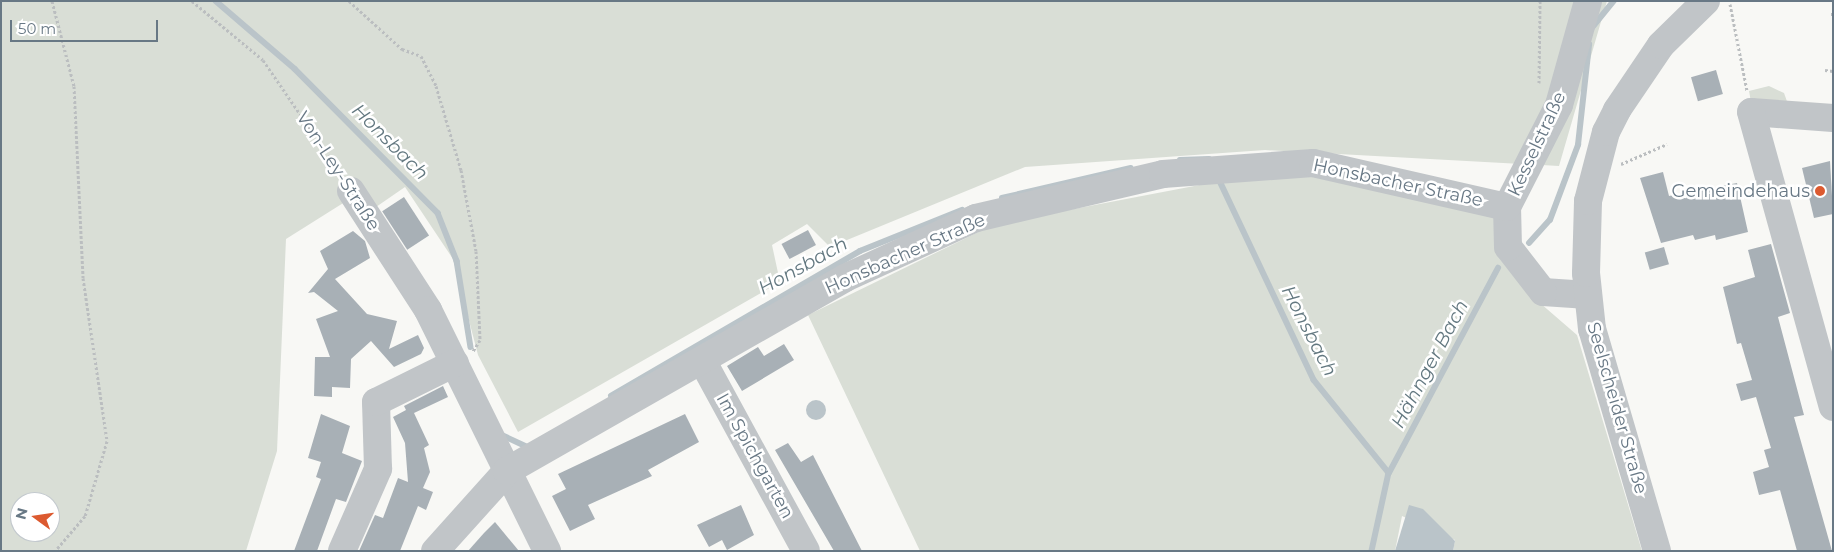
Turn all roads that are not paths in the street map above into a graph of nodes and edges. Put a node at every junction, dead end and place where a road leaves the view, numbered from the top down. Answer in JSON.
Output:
{"nodes":[{"id":1,"x":1588,"y":1,"type":"edge"},
{"id":2,"x":1706,"y":1,"type":"edge"},
{"id":3,"x":1833,"y":118,"type":"edge"},
{"id":4,"x":351,"y":191,"type":"road end"},
{"id":5,"x":1507,"y":207,"type":"junction"},
{"id":6,"x":1588,"y":296,"type":"junction"},
{"id":7,"x":703,"y":362,"type":"junction"},
{"id":8,"x":455,"y":364,"type":"junction"},
{"id":9,"x":1833,"y":407,"type":"edge"},
{"id":10,"x":507,"y":471,"type":"junction"},
{"id":11,"x":342,"y":551,"type":"edge"},
{"id":12,"x":435,"y":551,"type":"edge"},
{"id":13,"x":547,"y":551,"type":"edge"},
{"id":14,"x":806,"y":551,"type":"edge"},
{"id":15,"x":1657,"y":551,"type":"edge"}],
"edges":[{"from":1,"to":5,"type":"street","name":"Kesselstraße"},
{"from":2,"to":6,"type":"street","name":"Seelscheider Straße"},
{"from":3,"to":9,"type":"street"},
{"from":4,"to":8,"type":"street","name":"Von-Ley-Straße"},
{"from":5,"to":6,"type":"street","name":"Kesselstraße"},
{"from":5,"to":7,"type":"street","name":"Honsbacher Straße"},
{"from":6,"to":15,"type":"street","name":"Seelscheider Straße"},
{"from":7,"to":10,"type":"street","name":"Honsbacher Straße"},
{"from":7,"to":14,"type":"street","name":"Im Spichgarten"},
{"from":8,"to":10,"type":"street","name":"Von-Ley-Straße"},
{"from":8,"to":11,"type":"street"},
{"from":10,"to":12,"type":"street","name":"Honsbacher Straße"},
{"from":10,"to":13,"type":"street","name":"Von-Ley-Straße"}]}
